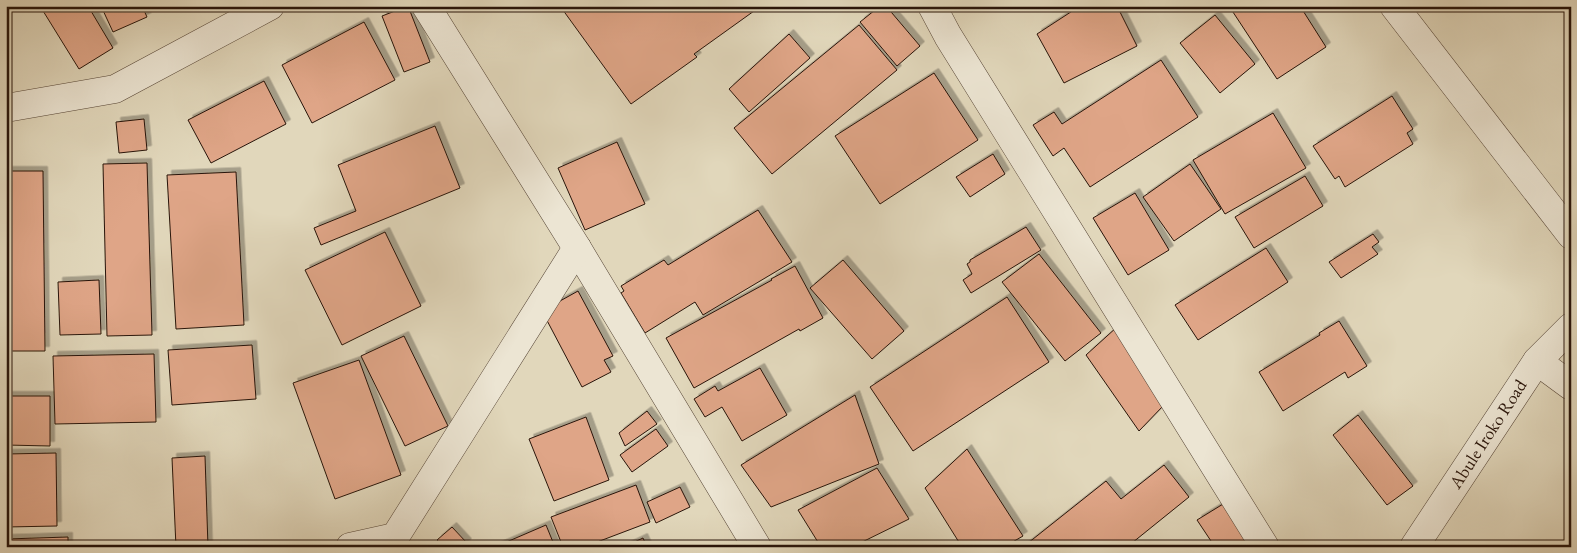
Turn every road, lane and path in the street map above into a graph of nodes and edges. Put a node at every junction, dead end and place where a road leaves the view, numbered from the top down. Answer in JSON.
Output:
{"nodes":[{"id":1,"x":270,"y":6,"type":"edge"},
{"id":2,"x":426,"y":6,"type":"edge"},
{"id":3,"x":932,"y":6,"type":"edge"},
{"id":4,"x":1394,"y":6,"type":"edge"},
{"id":5,"x":6,"y":108,"type":"edge"},
{"id":6,"x":1571,"y":235,"type":"edge"},
{"id":7,"x":577,"y":248,"type":"junction"},
{"id":8,"x":1571,"y":327,"type":"edge"},
{"id":9,"x":1537,"y":361,"type":"junction"},
{"id":10,"x":1571,"y":386,"type":"edge"},
{"id":11,"x":350,"y":547,"type":"edge"},
{"id":12,"x":757,"y":547,"type":"edge"},
{"id":13,"x":1265,"y":547,"type":"edge"},
{"id":14,"x":1414,"y":547,"type":"edge"}],
"edges":[{"from":1,"to":5,"type":"street"},
{"from":2,"to":7,"type":"street"},
{"from":3,"to":13,"type":"street"},
{"from":4,"to":6,"type":"street"},
{"from":7,"to":11,"type":"street"},
{"from":7,"to":12,"type":"street"},
{"from":8,"to":9,"type":"street","name":"Abule Iroko Road"},
{"from":9,"to":10,"type":"street"},
{"from":9,"to":14,"type":"street","name":"Abule Iroko Road"}]}
